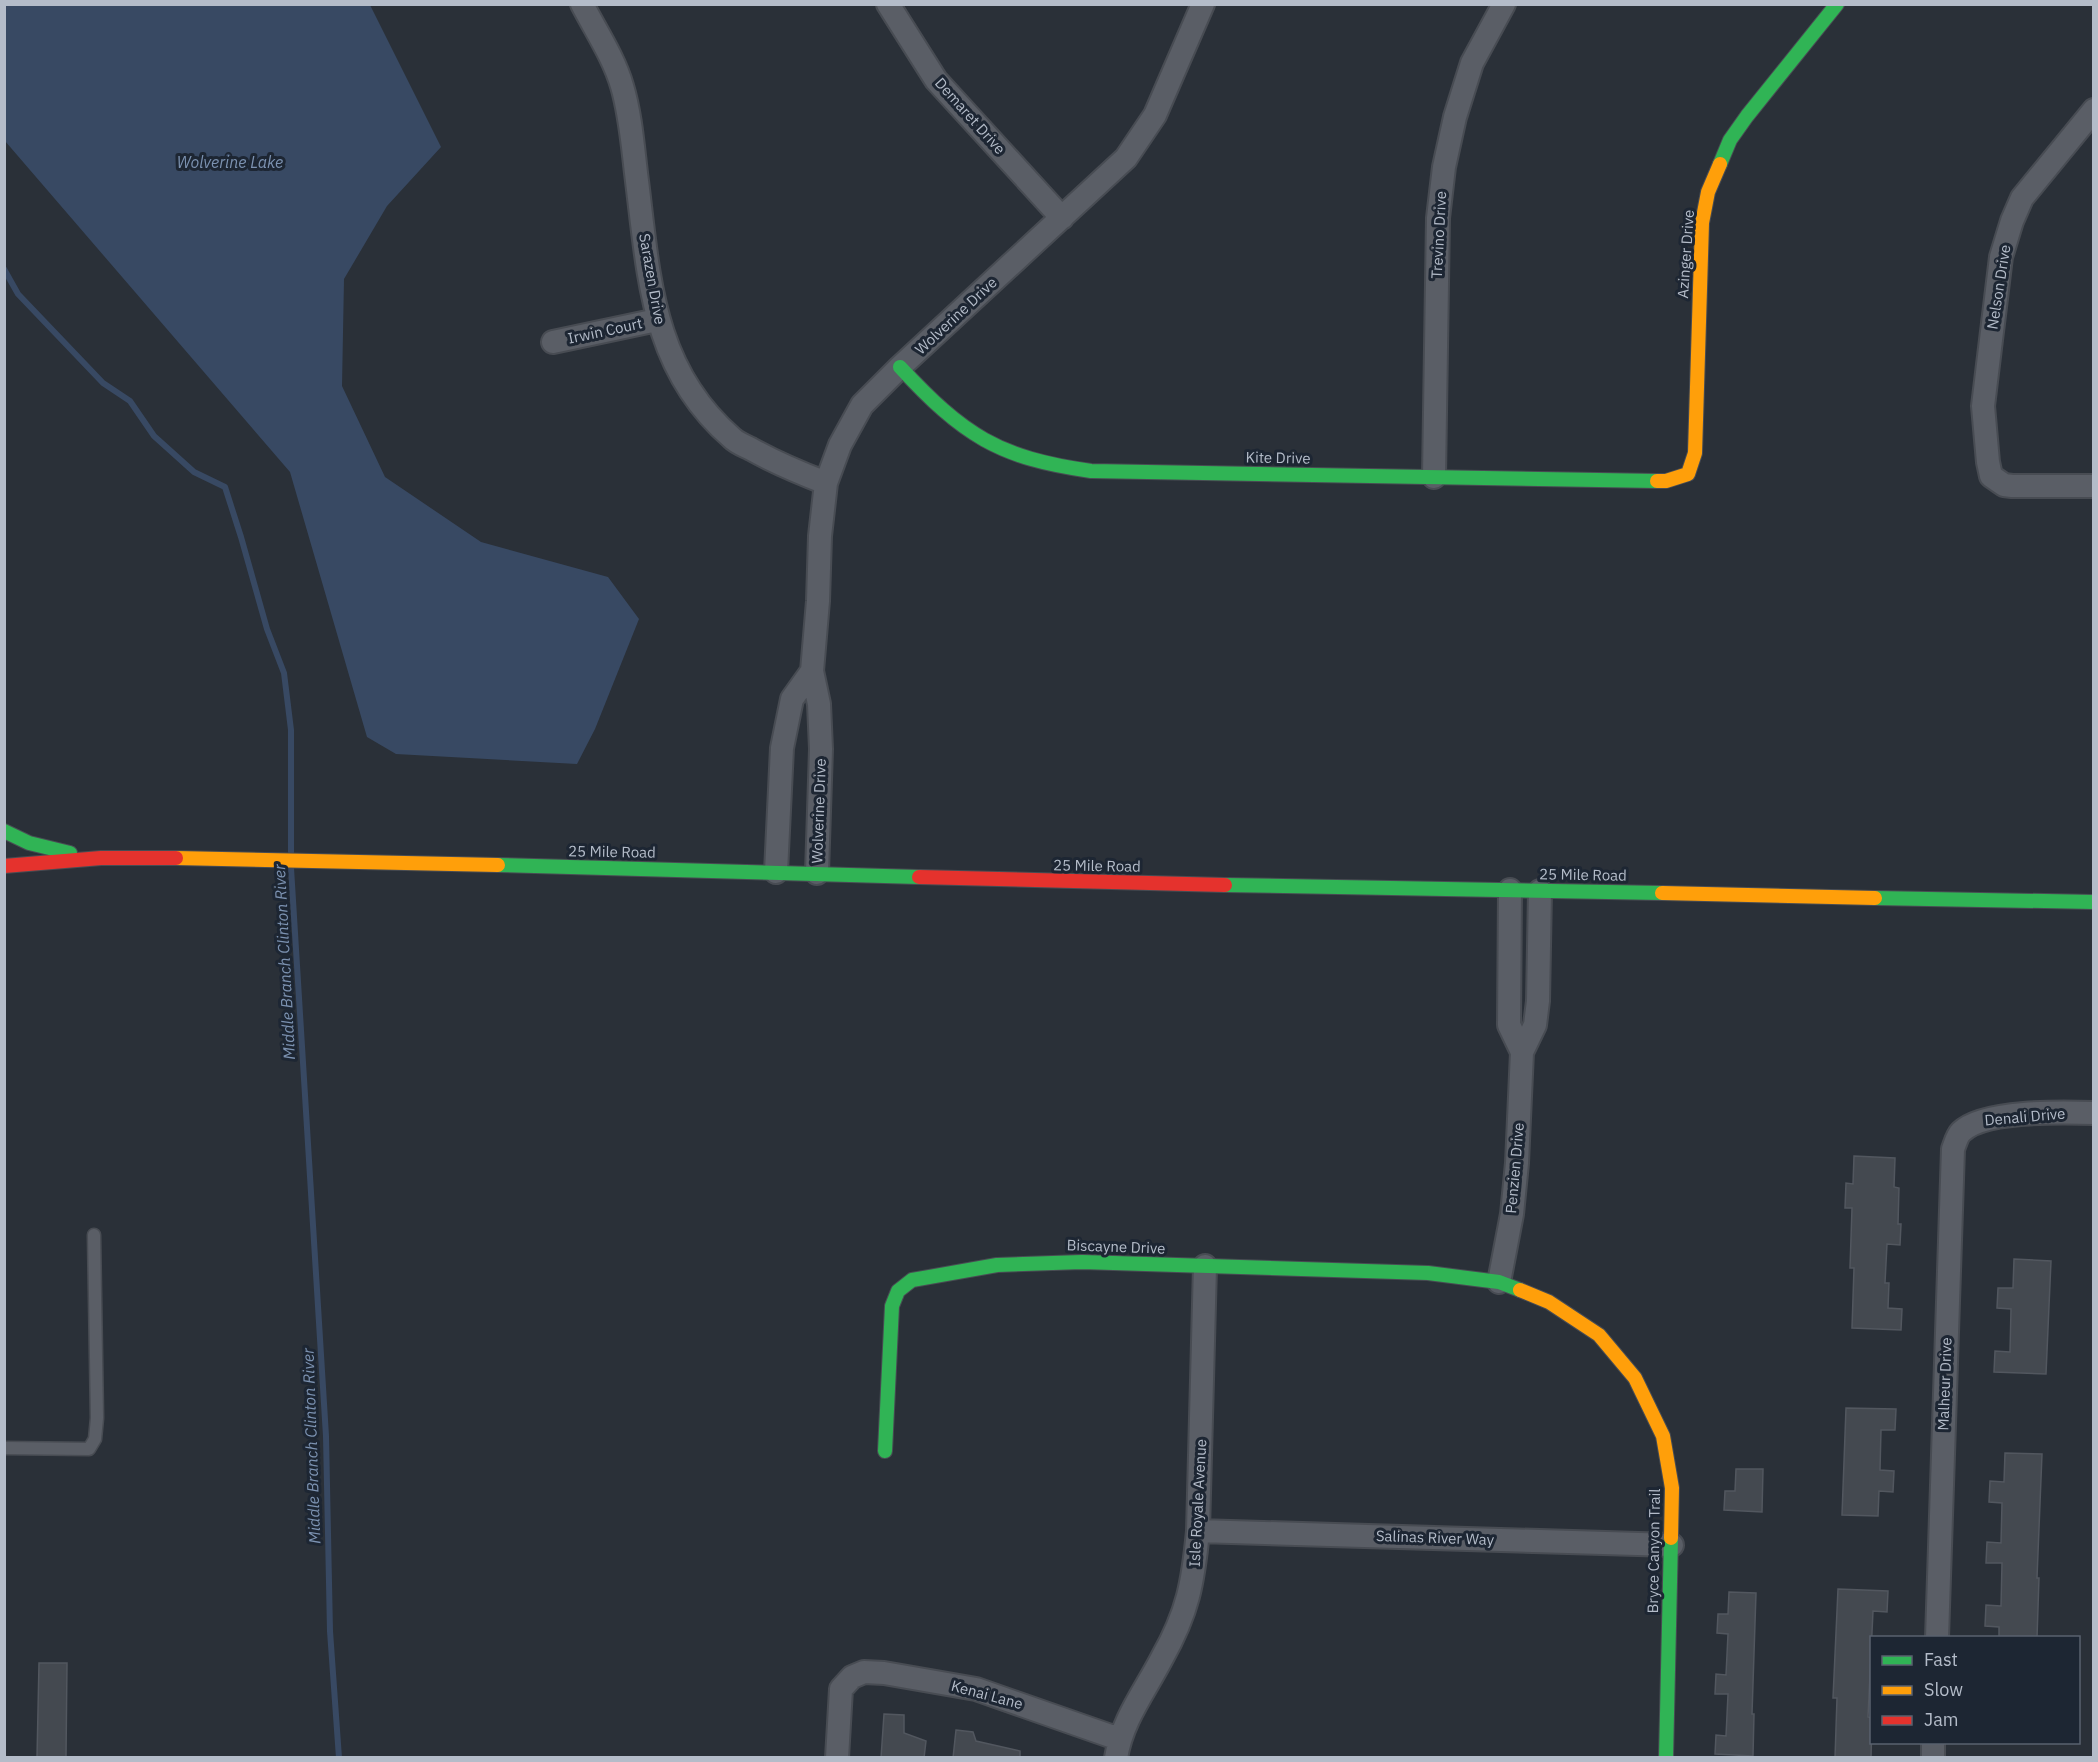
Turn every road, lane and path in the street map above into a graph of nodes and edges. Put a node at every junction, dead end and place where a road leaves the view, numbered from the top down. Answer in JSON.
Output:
{"nodes":[{"id":1,"x":582,"y":4,"type":"edge"},
{"id":2,"x":888,"y":4,"type":"edge"},
{"id":3,"x":1203,"y":4,"type":"edge"},
{"id":4,"x":1504,"y":4,"type":"edge"},
{"id":5,"x":1837,"y":4,"type":"edge"},
{"id":6,"x":2094,"y":110,"type":"edge"},
{"id":7,"x":1062,"y":218,"type":"junction"},
{"id":8,"x":657,"y":320,"type":"junction"},
{"id":9,"x":553,"y":342,"type":"dead end"},
{"id":10,"x":900,"y":367,"type":"junction"},
{"id":11,"x":1688,"y":474,"type":"joint"},
{"id":12,"x":1434,"y":477,"type":"junction"},
{"id":13,"x":826,"y":483,"type":"junction"},
{"id":14,"x":2094,"y":486,"type":"edge"},
{"id":15,"x":812,"y":671,"type":"junction"},
{"id":16,"x":782,"y":748,"type":"junction"},
{"id":17,"x":821,"y":749,"type":"junction"},
{"id":18,"x":4,"y":831,"type":"edge"},
{"id":19,"x":100,"y":858,"type":"junction"},
{"id":20,"x":4,"y":866,"type":"edge"},
{"id":21,"x":776,"y":872,"type":"junction"},
{"id":22,"x":817,"y":873,"type":"junction"},
{"id":23,"x":1510,"y":891,"type":"junction"},
{"id":24,"x":1540,"y":891,"type":"junction"},
{"id":25,"x":2094,"y":903,"type":"edge"},
{"id":26,"x":1522,"y":1052,"type":"junction"},
{"id":27,"x":2094,"y":1113,"type":"edge"},
{"id":28,"x":1960,"y":1133,"type":"joint"},
{"id":29,"x":94,"y":1235,"type":"dead end"},
{"id":30,"x":1205,"y":1266,"type":"junction"},
{"id":31,"x":1499,"y":1282,"type":"junction"},
{"id":32,"x":4,"y":1448,"type":"edge"},
{"id":33,"x":885,"y":1451,"type":"dead end"},
{"id":34,"x":1198,"y":1531,"type":"junction"},
{"id":35,"x":1672,"y":1545,"type":"junction"},
{"id":36,"x":1937,"y":1636,"type":"edge"},
{"id":37,"x":1118,"y":1748,"type":"edge"},
{"id":38,"x":837,"y":1758,"type":"edge"},
{"id":39,"x":1666,"y":1758,"type":"edge"}],
"edges":[{"from":1,"to":8,"type":"street","name":"Sarazen Drive"},
{"from":2,"to":7,"type":"street","name":"Demaret Drive"},
{"from":3,"to":7,"type":"street","name":"Wolverine Drive"},
{"from":4,"to":12,"type":"street","name":"Trevino Drive"},
{"from":5,"to":11,"type":"street","name":"Azinger Drive"},
{"from":6,"to":14,"type":"street","name":"Nelson Drive"},
{"from":7,"to":10,"type":"street","name":"Wolverine Drive"},
{"from":8,"to":9,"type":"street","name":"Irwin Court"},
{"from":8,"to":13,"type":"street","name":"Sarazen Drive"},
{"from":10,"to":12,"type":"street","name":"Kite Drive"},
{"from":10,"to":13,"type":"street","name":"Wolverine Drive"},
{"from":11,"to":12,"type":"street","name":"Kite Drive"},
{"from":13,"to":15,"type":"street","name":"Wolverine Drive"},
{"from":15,"to":16,"type":"street"},
{"from":15,"to":17,"type":"street","name":"Wolverine Drive"},
{"from":16,"to":17,"type":"street","name":"Wolverine Drive"},
{"from":16,"to":21,"type":"street"},
{"from":17,"to":22,"type":"street","name":"Wolverine Drive"},
{"from":18,"to":19,"type":"street","name":"25 Mile Road"},
{"from":19,"to":20,"type":"street","name":"25 Mile Road"},
{"from":19,"to":21,"type":"street","name":"25 Mile Road"},
{"from":21,"to":22,"type":"street","name":"25 Mile Road"},
{"from":22,"to":23,"type":"street","name":"25 Mile Road"},
{"from":23,"to":24,"type":"street","name":"25 Mile Road"},
{"from":23,"to":26,"type":"street","name":"Penzien Drive"},
{"from":24,"to":25,"type":"street","name":"25 Mile Road"},
{"from":24,"to":26,"type":"street","name":"Penzien Drive"},
{"from":26,"to":31,"type":"street","name":"Penzien Drive"},
{"from":27,"to":28,"type":"street","name":"Denali Drive"},
{"from":28,"to":36,"type":"street","name":"Malheur Drive"},
{"from":29,"to":32,"type":"lane"},
{"from":30,"to":31,"type":"street","name":"Biscayne Drive"},
{"from":30,"to":33,"type":"street","name":"Biscayne Drive"},
{"from":30,"to":34,"type":"street","name":"Isle Royale Avenue"},
{"from":31,"to":35,"type":"street","name":"Bryce Canyon Trail"},
{"from":34,"to":35,"type":"street","name":"Salinas River Way"},
{"from":34,"to":37,"type":"street","name":"Isle Royale Avenue"},
{"from":35,"to":39,"type":"street","name":"Bryce Canyon Trail"},
{"from":37,"to":38,"type":"street","name":"Kenai Lane"}]}
